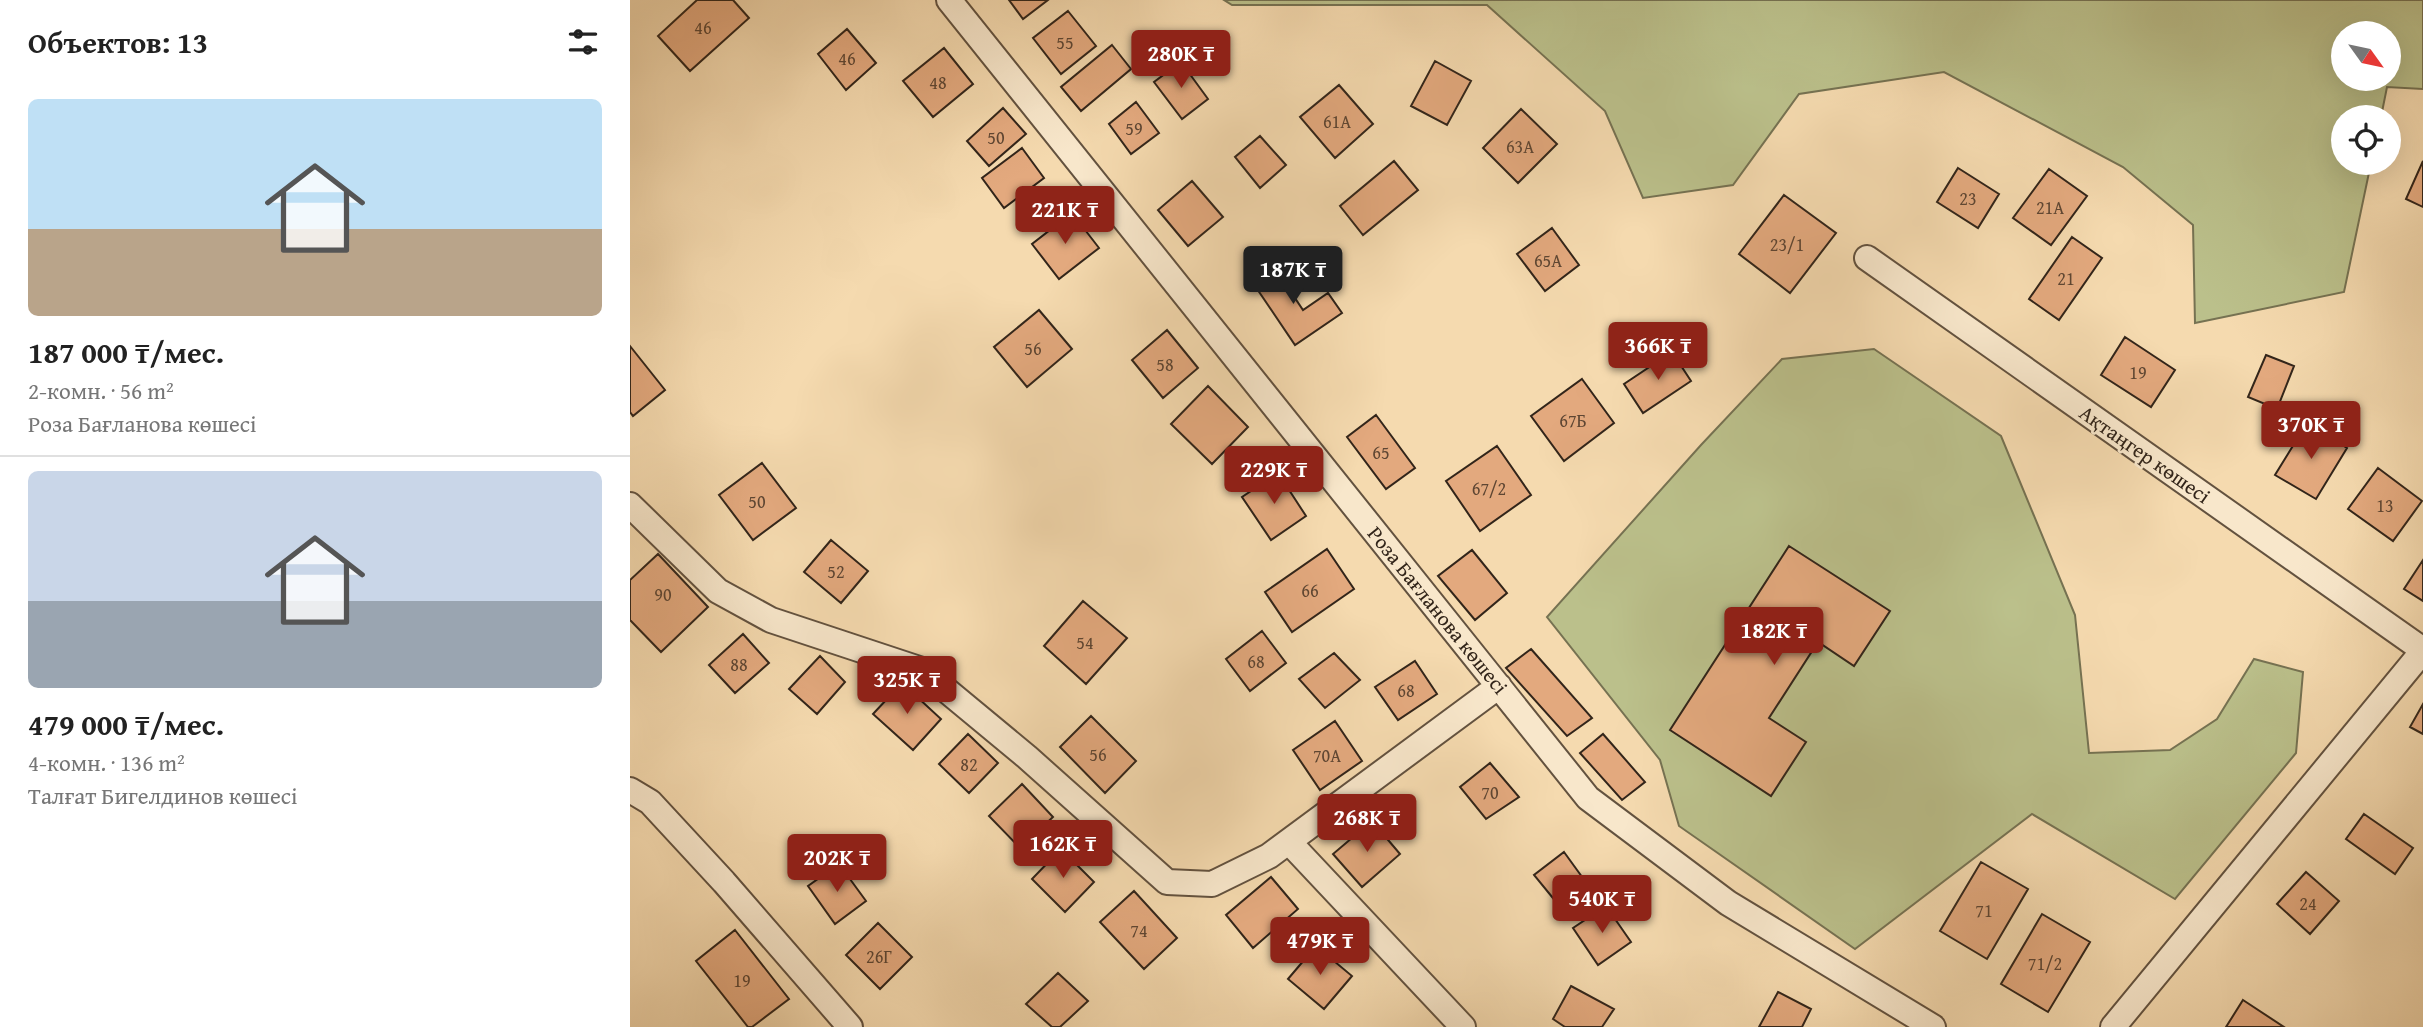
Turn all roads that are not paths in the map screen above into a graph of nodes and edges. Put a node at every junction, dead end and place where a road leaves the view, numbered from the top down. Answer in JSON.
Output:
{"nodes":[{"id":1,"x":950,"y":0,"type":"edge"},
{"id":2,"x":1867,"y":258,"type":"dead end"},
{"id":3,"x":631,"y":507,"type":"edge"},
{"id":4,"x":2423,"y":650,"type":"edge"},
{"id":5,"x":1499,"y":687,"type":"junction"},
{"id":6,"x":630,"y":790,"type":"edge"},
{"id":7,"x":1289,"y":842,"type":"junction"},
{"id":8,"x":850,"y":1027,"type":"edge"},
{"id":9,"x":1463,"y":1027,"type":"edge"},
{"id":10,"x":1933,"y":1027,"type":"edge"},
{"id":11,"x":2113,"y":1027,"type":"edge"}],
"edges":[{"from":1,"to":5,"type":"street","name":"Роза Бағланова көшесі"},
{"from":2,"to":4,"type":"street","name":"Ақтаңгер көшесі"},
{"from":3,"to":7,"type":"street"},
{"from":4,"to":11,"type":"street","name":"Ақтаңгер көшесі"},
{"from":5,"to":7,"type":"street"},
{"from":5,"to":10,"type":"street","name":"Роза Бағланова көшесі"},
{"from":6,"to":8,"type":"street"},
{"from":7,"to":9,"type":"street"}]}
